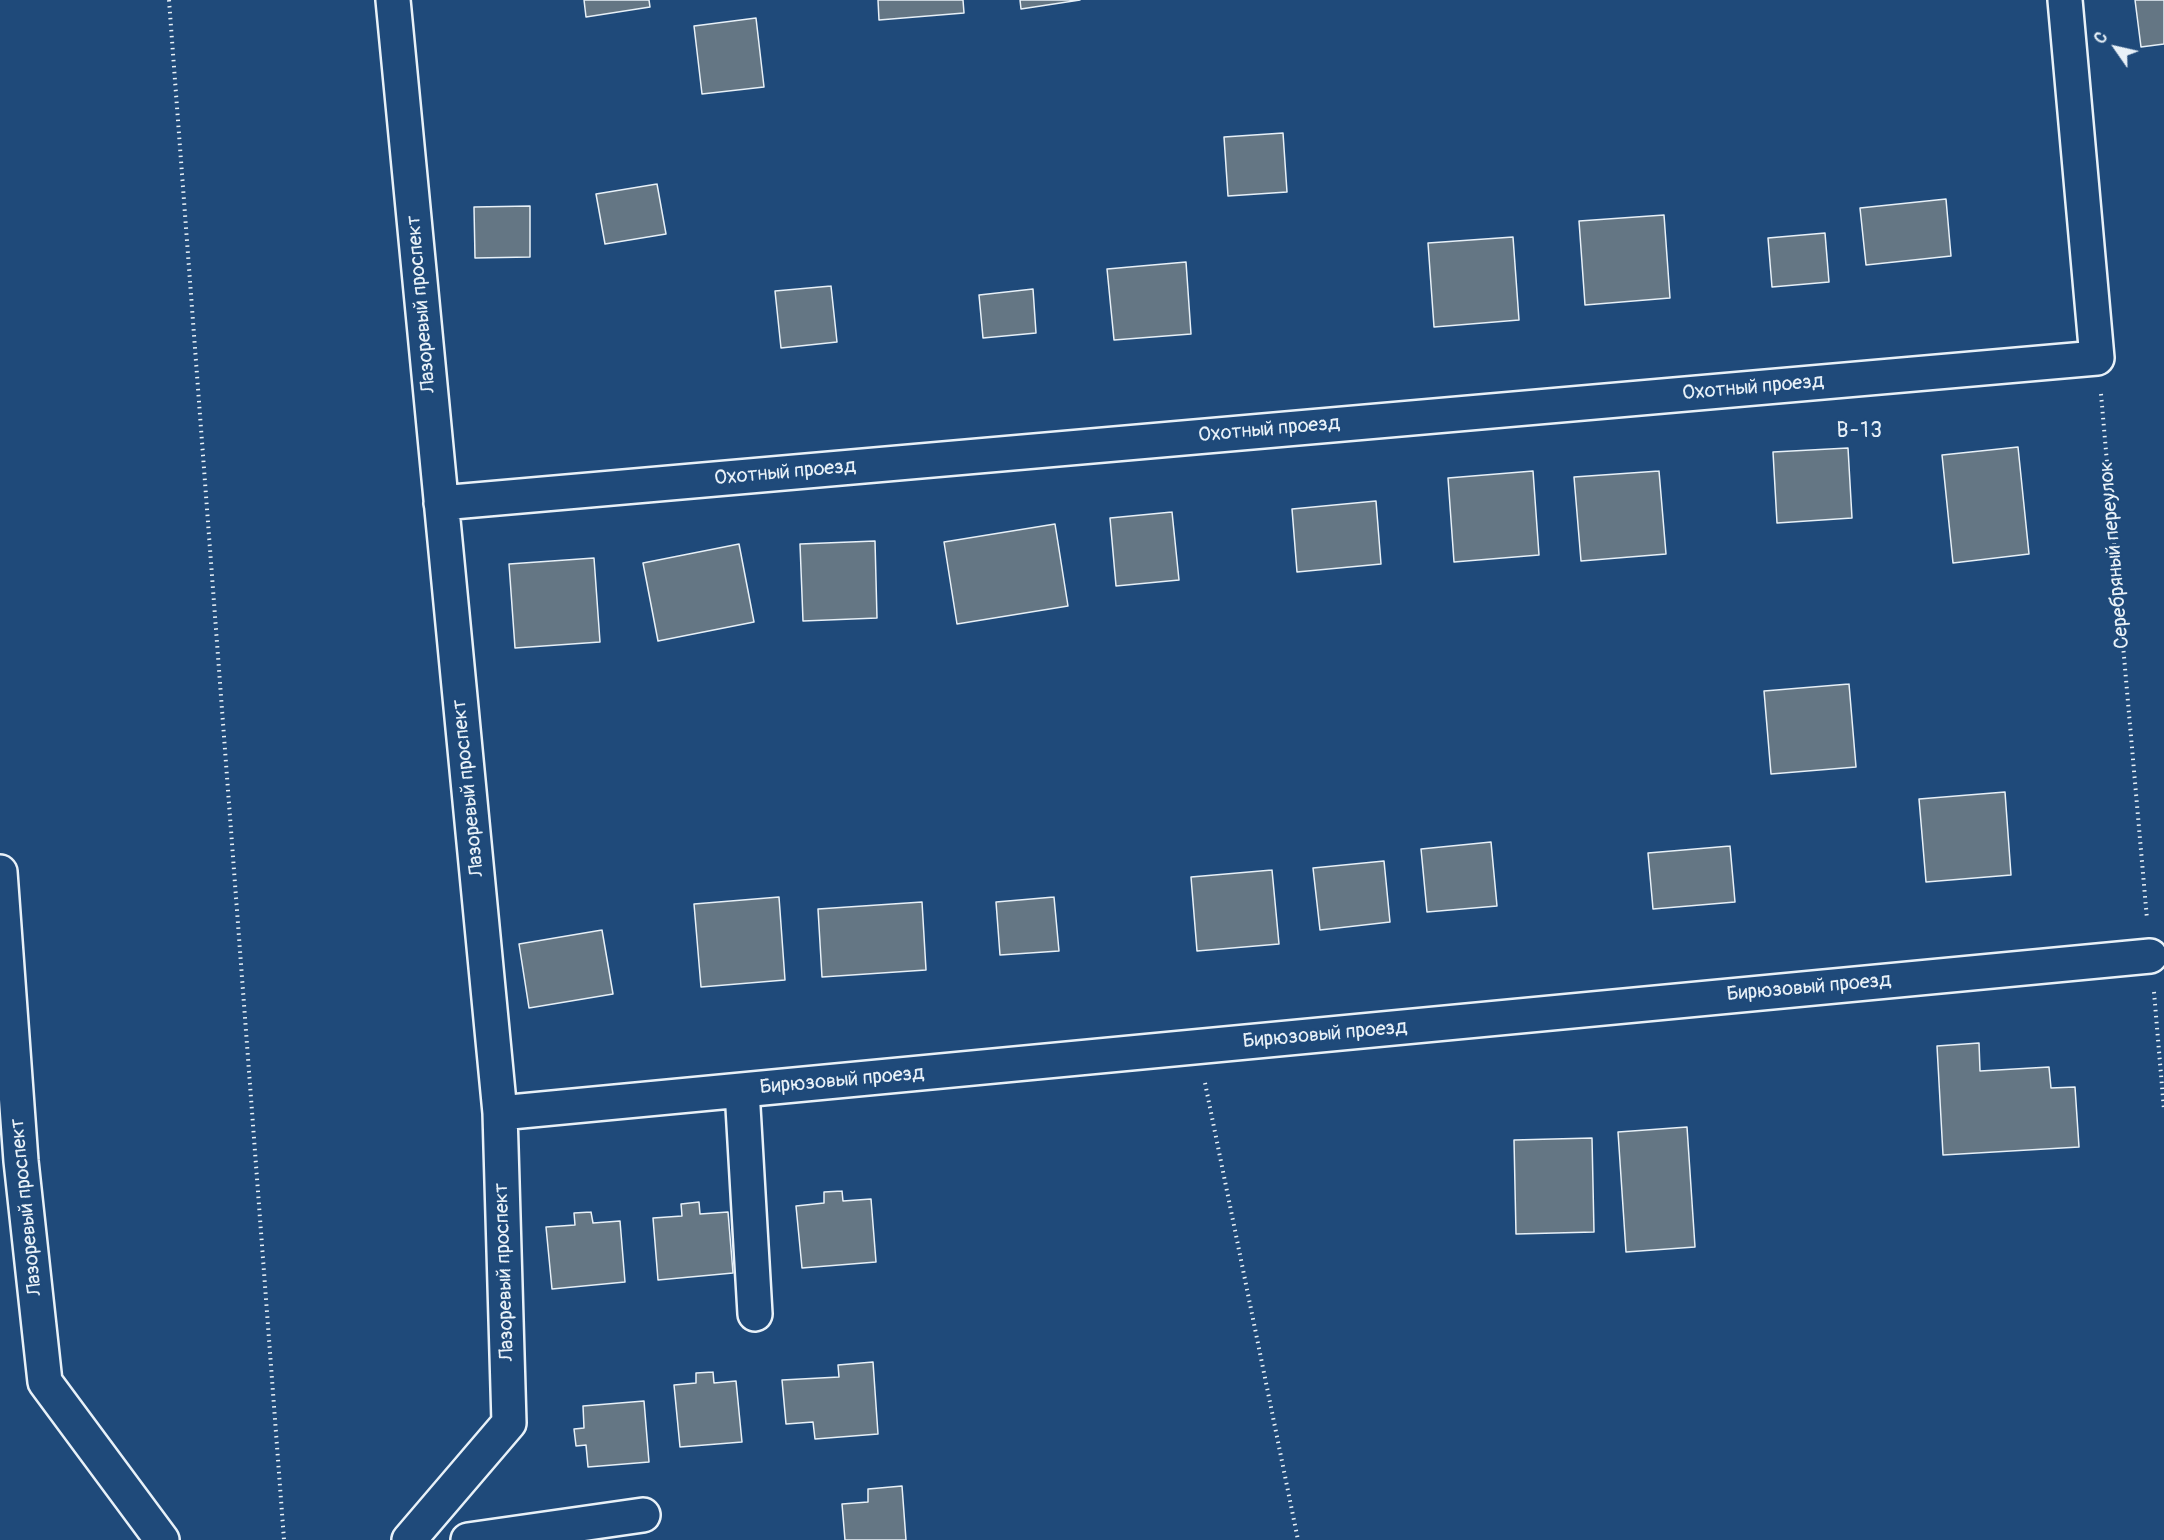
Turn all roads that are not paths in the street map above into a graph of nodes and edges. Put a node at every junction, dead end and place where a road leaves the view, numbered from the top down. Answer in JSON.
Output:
{"nodes":[{"id":1,"x":393,"y":0,"type":"edge"},
{"id":2,"x":2066,"y":0,"type":"edge"},
{"id":3,"x":441,"y":503,"type":"junction"},
{"id":4,"x":0,"y":872,"type":"edge"},
{"id":5,"x":2150,"y":956,"type":"road end"},
{"id":6,"x":742,"y":1090,"type":"junction"},
{"id":7,"x":501,"y":1113,"type":"junction"},
{"id":8,"x":10,"y":1162,"type":"edge"},
{"id":9,"x":755,"y":1314,"type":"dead end"},
{"id":10,"x":643,"y":1515,"type":"dead end"},
{"id":11,"x":516,"y":1537,"type":"edge"},
{"id":12,"x":162,"y":1540,"type":"edge"},
{"id":13,"x":409,"y":1540,"type":"edge"},
{"id":14,"x":468,"y":1540,"type":"edge"}],
"edges":[{"from":1,"to":3,"type":"street","name":"Лазоревый проспект"},
{"from":2,"to":3,"type":"street","name":"Охотный проезд"},
{"from":3,"to":7,"type":"street","name":"Лазоревый проспект"},
{"from":4,"to":8,"type":"street","name":"Лазоревый проспект"},
{"from":5,"to":6,"type":"street","name":"Бирюзовый проезд"},
{"from":6,"to":7,"type":"street","name":"Бирюзовый проезд"},
{"from":6,"to":9,"type":"street"},
{"from":7,"to":13,"type":"street","name":"Лазоревый проспект"},
{"from":8,"to":12,"type":"street","name":"Лазоревый проспект"},
{"from":10,"to":11,"type":"street"},
{"from":11,"to":14,"type":"street"}]}
